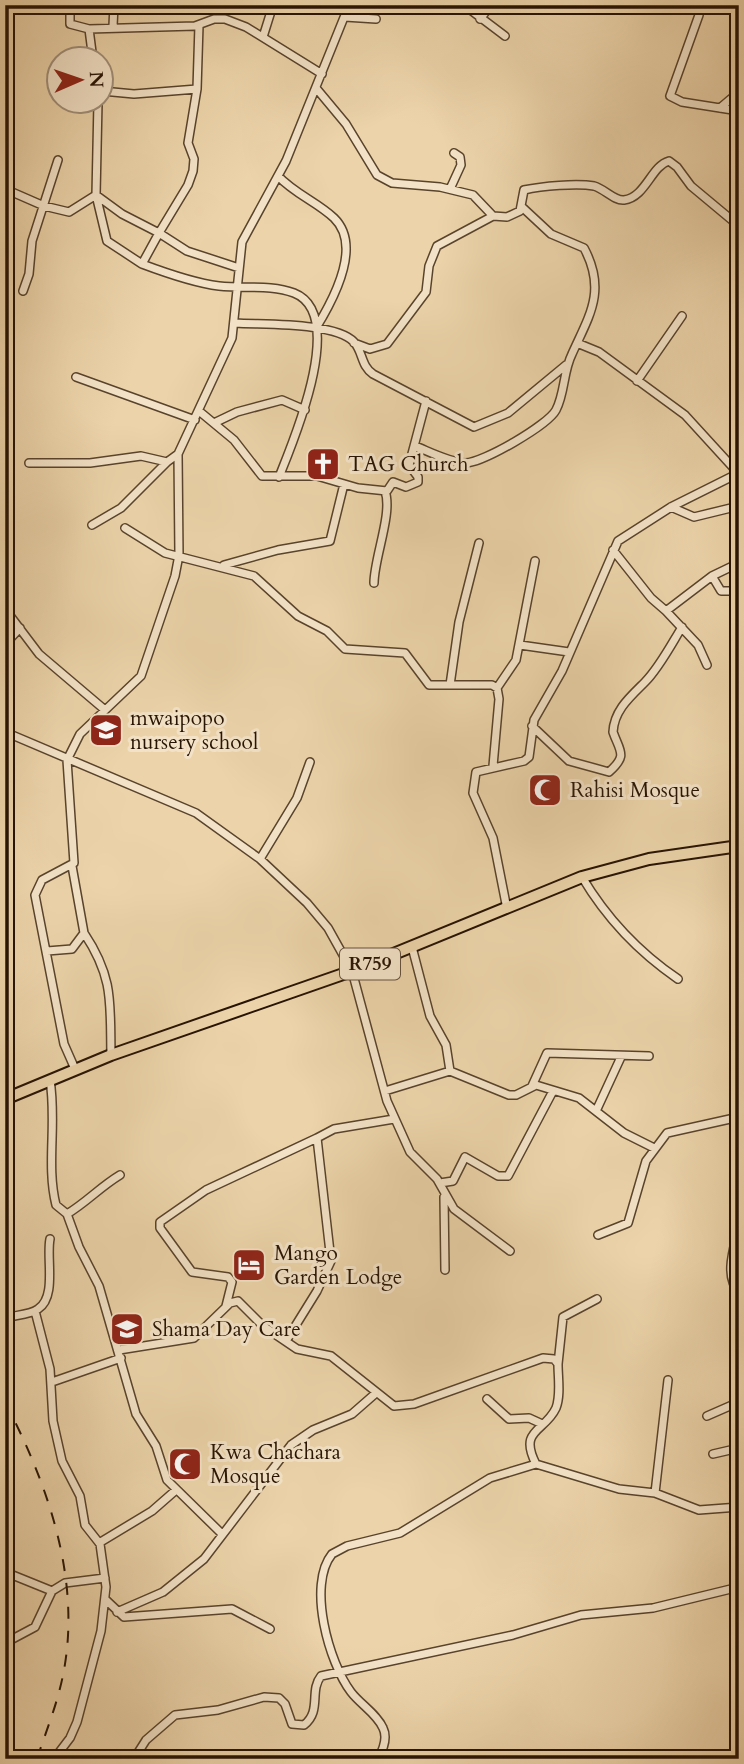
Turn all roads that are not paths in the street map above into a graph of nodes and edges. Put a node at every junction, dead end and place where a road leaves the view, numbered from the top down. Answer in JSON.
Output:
{"nodes":[{"id":1,"x":70,"y":5,"type":"edge"},
{"id":2,"x":114,"y":5,"type":"edge"},
{"id":3,"x":273,"y":5,"type":"edge"},
{"id":4,"x":349,"y":5,"type":"edge"},
{"id":5,"x":464,"y":5,"type":"edge"},
{"id":6,"x":491,"y":5,"type":"edge"},
{"id":7,"x":586,"y":5,"type":"edge"},
{"id":8,"x":645,"y":5,"type":"edge"},
{"id":9,"x":699,"y":15,"type":"dead end"},
{"id":10,"x":345,"y":17,"type":"junction"},
{"id":11,"x":376,"y":19,"type":"dead end"},
{"id":12,"x":480,"y":19,"type":"junction"},
{"id":13,"x":199,"y":25,"type":"junction"},
{"id":14,"x":113,"y":26,"type":"junction"},
{"id":15,"x":89,"y":29,"type":"junction"},
{"id":16,"x":505,"y":36,"type":"dead end"},
{"id":17,"x":263,"y":37,"type":"junction"},
{"id":18,"x":91,"y":46,"type":"edge"},
{"id":19,"x":322,"y":74,"type":"junction"},
{"id":20,"x":316,"y":88,"type":"junction"},
{"id":21,"x":197,"y":89,"type":"junction"},
{"id":22,"x":116,"y":92,"type":"edge"},
{"id":23,"x":739,"y":92,"type":"edge"},
{"id":24,"x":720,"y":108,"type":"junction"},
{"id":25,"x":739,"y":111,"type":"edge"},
{"id":26,"x":98,"y":116,"type":"edge"},
{"id":27,"x":454,"y":153,"type":"dead end"},
{"id":28,"x":58,"y":160,"type":"dead end"},
{"id":29,"x":278,"y":176,"type":"junction"},
{"id":30,"x":5,"y":189,"type":"edge"},
{"id":31,"x":450,"y":189,"type":"junction"},
{"id":32,"x":96,"y":195,"type":"junction"},
{"id":33,"x":44,"y":206,"type":"junction"},
{"id":34,"x":522,"y":207,"type":"junction"},
{"id":35,"x":493,"y":216,"type":"junction"},
{"id":36,"x":739,"y":226,"type":"edge"},
{"id":37,"x":159,"y":233,"type":"junction"},
{"id":38,"x":142,"y":264,"type":"junction"},
{"id":39,"x":239,"y":268,"type":"junction"},
{"id":40,"x":236,"y":287,"type":"junction"},
{"id":41,"x":23,"y":291,"type":"dead end"},
{"id":42,"x":682,"y":316,"type":"dead end"},
{"id":43,"x":236,"y":323,"type":"junction"},
{"id":44,"x":316,"y":328,"type":"junction"},
{"id":45,"x":354,"y":343,"type":"junction"},
{"id":46,"x":577,"y":343,"type":"junction"},
{"id":47,"x":567,"y":365,"type":"junction"},
{"id":48,"x":76,"y":377,"type":"dead end"},
{"id":49,"x":637,"y":381,"type":"junction"},
{"id":50,"x":426,"y":401,"type":"junction"},
{"id":51,"x":306,"y":410,"type":"junction"},
{"id":52,"x":199,"y":411,"type":"junction"},
{"id":53,"x":195,"y":420,"type":"junction"},
{"id":54,"x":214,"y":423,"type":"junction"},
{"id":55,"x":415,"y":446,"type":"junction"},
{"id":56,"x":178,"y":454,"type":"junction"},
{"id":57,"x":167,"y":462,"type":"junction"},
{"id":58,"x":29,"y":463,"type":"dead end"},
{"id":59,"x":739,"y":473,"type":"edge"},
{"id":60,"x":279,"y":477,"type":"junction"},
{"id":61,"x":344,"y":484,"type":"junction"},
{"id":62,"x":385,"y":491,"type":"junction"},
{"id":63,"x":739,"y":506,"type":"edge"},
{"id":64,"x":671,"y":508,"type":"junction"},
{"id":65,"x":92,"y":524,"type":"dead end"},
{"id":66,"x":125,"y":528,"type":"dead end"},
{"id":67,"x":479,"y":543,"type":"dead end"},
{"id":68,"x":613,"y":550,"type":"junction"},
{"id":69,"x":178,"y":555,"type":"junction"},
{"id":70,"x":535,"y":561,"type":"dead end"},
{"id":71,"x":739,"y":563,"type":"edge"},
{"id":72,"x":218,"y":566,"type":"junction"},
{"id":73,"x":712,"y":576,"type":"junction"},
{"id":74,"x":374,"y":583,"type":"dead end"},
{"id":75,"x":739,"y":591,"type":"edge"},
{"id":76,"x":5,"y":609,"type":"edge"},
{"id":77,"x":666,"y":611,"type":"junction"},
{"id":78,"x":682,"y":627,"type":"junction"},
{"id":79,"x":20,"y":628,"type":"junction"},
{"id":80,"x":5,"y":644,"type":"edge"},
{"id":81,"x":520,"y":645,"type":"junction"},
{"id":82,"x":569,"y":652,"type":"junction"},
{"id":83,"x":707,"y":665,"type":"dead end"},
{"id":84,"x":450,"y":685,"type":"junction"},
{"id":85,"x":496,"y":688,"type":"junction"},
{"id":86,"x":105,"y":710,"type":"junction"},
{"id":87,"x":532,"y":726,"type":"junction"},
{"id":88,"x":5,"y":732,"type":"edge"},
{"id":89,"x":67,"y":760,"type":"junction"},
{"id":90,"x":310,"y":762,"type":"dead end"},
{"id":91,"x":493,"y":766,"type":"junction"},
{"id":92,"x":739,"y":846,"type":"edge"},
{"id":93,"x":260,"y":859,"type":"junction"},
{"id":94,"x":72,"y":866,"type":"junction"},
{"id":95,"x":582,"y":877,"type":"junction"},
{"id":96,"x":507,"y":908,"type":"junction"},
{"id":97,"x":84,"y":933,"type":"junction"},
{"id":98,"x":412,"y":947,"type":"junction"},
{"id":99,"x":47,"y":951,"type":"junction"},
{"id":100,"x":352,"y":971,"type":"junction"},
{"id":101,"x":678,"y":979,"type":"dead end"},
{"id":102,"x":111,"y":1055,"type":"junction"},
{"id":103,"x":649,"y":1056,"type":"dead end"},
{"id":104,"x":621,"y":1057,"type":"junction"},
{"id":105,"x":739,"y":1064,"type":"edge"},
{"id":106,"x":75,"y":1069,"type":"junction"},
{"id":107,"x":450,"y":1071,"type":"junction"},
{"id":108,"x":50,"y":1080,"type":"junction"},
{"id":109,"x":533,"y":1086,"type":"junction"},
{"id":110,"x":739,"y":1086,"type":"edge"},
{"id":111,"x":385,"y":1091,"type":"junction"},
{"id":112,"x":553,"y":1091,"type":"junction"},
{"id":113,"x":5,"y":1099,"type":"edge"},
{"id":114,"x":597,"y":1110,"type":"junction"},
{"id":115,"x":739,"y":1118,"type":"edge"},
{"id":116,"x":394,"y":1119,"type":"junction"},
{"id":117,"x":317,"y":1138,"type":"junction"},
{"id":118,"x":654,"y":1148,"type":"junction"},
{"id":119,"x":120,"y":1175,"type":"dead end"},
{"id":120,"x":440,"y":1183,"type":"junction"},
{"id":121,"x":444,"y":1196,"type":"junction"},
{"id":122,"x":67,"y":1214,"type":"junction"},
{"id":123,"x":739,"y":1225,"type":"edge"},
{"id":124,"x":598,"y":1235,"type":"dead end"},
{"id":125,"x":50,"y":1239,"type":"dead end"},
{"id":126,"x":510,"y":1251,"type":"dead end"},
{"id":127,"x":445,"y":1270,"type":"dead end"},
{"id":128,"x":739,"y":1292,"type":"edge"},
{"id":129,"x":597,"y":1299,"type":"dead end"},
{"id":130,"x":226,"y":1307,"type":"junction"},
{"id":131,"x":35,"y":1311,"type":"junction"},
{"id":132,"x":5,"y":1318,"type":"edge"},
{"id":133,"x":286,"y":1340,"type":"junction"},
{"id":134,"x":120,"y":1354,"type":"junction"},
{"id":135,"x":558,"y":1364,"type":"junction"},
{"id":136,"x":668,"y":1380,"type":"dead end"},
{"id":137,"x":52,"y":1382,"type":"junction"},
{"id":138,"x":376,"y":1393,"type":"junction"},
{"id":139,"x":487,"y":1399,"type":"dead end"},
{"id":140,"x":739,"y":1402,"type":"edge"},
{"id":141,"x":707,"y":1416,"type":"dead end"},
{"id":142,"x":540,"y":1423,"type":"junction"},
{"id":143,"x":736,"y":1448,"type":"edge"},
{"id":144,"x":713,"y":1454,"type":"dead end"},
{"id":145,"x":739,"y":1462,"type":"edge"},
{"id":146,"x":536,"y":1464,"type":"junction"},
{"id":147,"x":176,"y":1490,"type":"junction"},
{"id":148,"x":655,"y":1493,"type":"junction"},
{"id":149,"x":739,"y":1507,"type":"edge"},
{"id":150,"x":221,"y":1534,"type":"junction"},
{"id":151,"x":99,"y":1543,"type":"junction"},
{"id":152,"x":5,"y":1572,"type":"edge"},
{"id":153,"x":106,"y":1578,"type":"junction"},
{"id":154,"x":739,"y":1587,"type":"edge"},
{"id":155,"x":52,"y":1591,"type":"junction"},
{"id":156,"x":106,"y":1600,"type":"junction"},
{"id":157,"x":117,"y":1612,"type":"junction"},
{"id":158,"x":270,"y":1629,"type":"dead end"},
{"id":159,"x":5,"y":1643,"type":"edge"},
{"id":160,"x":339,"y":1672,"type":"junction"},
{"id":161,"x":54,"y":1759,"type":"edge"},
{"id":162,"x":134,"y":1759,"type":"edge"},
{"id":163,"x":378,"y":1759,"type":"edge"}],
"edges":[{"from":1,"to":15,"type":"street"},
{"from":2,"to":14,"type":"street"},
{"from":3,"to":17,"type":"street"},
{"from":4,"to":10,"type":"street"},
{"from":5,"to":12,"type":"street"},
{"from":6,"to":12,"type":"street"},
{"from":7,"to":8,"type":"street"},
{"from":9,"to":24,"type":"street"},
{"from":10,"to":11,"type":"street"},
{"from":10,"to":19,"type":"street"},
{"from":12,"to":16,"type":"street"},
{"from":13,"to":14,"type":"street"},
{"from":13,"to":17,"type":"street"},
{"from":13,"to":21,"type":"street"},
{"from":14,"to":15,"type":"street"},
{"from":15,"to":18,"type":"street"},
{"from":17,"to":19,"type":"street"},
{"from":19,"to":20,"type":"street"},
{"from":20,"to":29,"type":"street"},
{"from":20,"to":31,"type":"street"},
{"from":21,"to":22,"type":"street"},
{"from":21,"to":37,"type":"street"},
{"from":23,"to":24,"type":"street"},
{"from":24,"to":25,"type":"street"},
{"from":26,"to":32,"type":"street"},
{"from":27,"to":31,"type":"street"},
{"from":28,"to":33,"type":"street"},
{"from":29,"to":39,"type":"street"},
{"from":29,"to":44,"type":"street"},
{"from":30,"to":33,"type":"street"},
{"from":31,"to":35,"type":"street"},
{"from":32,"to":33,"type":"street"},
{"from":32,"to":37,"type":"street"},
{"from":32,"to":38,"type":"street"},
{"from":33,"to":41,"type":"street"},
{"from":34,"to":35,"type":"street"},
{"from":34,"to":36,"type":"street"},
{"from":34,"to":46,"type":"street"},
{"from":35,"to":45,"type":"street"},
{"from":37,"to":38,"type":"street"},
{"from":37,"to":39,"type":"street"},
{"from":38,"to":40,"type":"street"},
{"from":39,"to":40,"type":"street"},
{"from":40,"to":43,"type":"street"},
{"from":40,"to":44,"type":"street"},
{"from":42,"to":49,"type":"street"},
{"from":43,"to":44,"type":"street"},
{"from":43,"to":52,"type":"street"},
{"from":44,"to":45,"type":"street"},
{"from":44,"to":51,"type":"street"},
{"from":45,"to":50,"type":"street"},
{"from":46,"to":47,"type":"street"},
{"from":46,"to":49,"type":"street"},
{"from":47,"to":50,"type":"street"},
{"from":47,"to":55,"type":"street"},
{"from":48,"to":53,"type":"street"},
{"from":49,"to":59,"type":"street"},
{"from":50,"to":55,"type":"street"},
{"from":51,"to":54,"type":"street"},
{"from":51,"to":60,"type":"street"},
{"from":52,"to":53,"type":"street"},
{"from":52,"to":54,"type":"street"},
{"from":53,"to":56,"type":"street"},
{"from":54,"to":60,"type":"street"},
{"from":55,"to":62,"type":"street"},
{"from":56,"to":57,"type":"street"},
{"from":56,"to":69,"type":"street"},
{"from":57,"to":58,"type":"street"},
{"from":57,"to":65,"type":"street"},
{"from":59,"to":64,"type":"street"},
{"from":60,"to":61,"type":"street"},
{"from":61,"to":62,"type":"street"},
{"from":61,"to":72,"type":"street"},
{"from":62,"to":74,"type":"street"},
{"from":63,"to":64,"type":"street"},
{"from":64,"to":68,"type":"street"},
{"from":66,"to":69,"type":"street"},
{"from":67,"to":84,"type":"street"},
{"from":68,"to":77,"type":"street"},
{"from":68,"to":82,"type":"street"},
{"from":69,"to":72,"type":"street"},
{"from":69,"to":86,"type":"street"},
{"from":70,"to":81,"type":"street"},
{"from":71,"to":73,"type":"street"},
{"from":72,"to":84,"type":"street"},
{"from":73,"to":75,"type":"street"},
{"from":73,"to":77,"type":"street"},
{"from":76,"to":79,"type":"street"},
{"from":77,"to":78,"type":"street"},
{"from":78,"to":83,"type":"street"},
{"from":78,"to":87,"type":"street"},
{"from":79,"to":80,"type":"street"},
{"from":79,"to":86,"type":"street"},
{"from":81,"to":82,"type":"street"},
{"from":81,"to":85,"type":"street"},
{"from":82,"to":87,"type":"street"},
{"from":84,"to":85,"type":"street"},
{"from":85,"to":91,"type":"street"},
{"from":86,"to":89,"type":"street"},
{"from":87,"to":91,"type":"street"},
{"from":88,"to":89,"type":"street"},
{"from":89,"to":93,"type":"street"},
{"from":89,"to":94,"type":"street"},
{"from":90,"to":93,"type":"street"},
{"from":91,"to":96,"type":"street"},
{"from":92,"to":95,"type":"main road","number":"R759"},
{"from":93,"to":100,"type":"street"},
{"from":94,"to":97,"type":"street"},
{"from":94,"to":99,"type":"street"},
{"from":95,"to":96,"type":"main road","number":"R759"},
{"from":95,"to":101,"type":"street"},
{"from":96,"to":98,"type":"main road","number":"R759"},
{"from":97,"to":99,"type":"street"},
{"from":97,"to":102,"type":"street"},
{"from":98,"to":100,"type":"main road","number":"R759"},
{"from":98,"to":107,"type":"street"},
{"from":99,"to":106,"type":"street"},
{"from":100,"to":102,"type":"main road","number":"R759"},
{"from":100,"to":111,"type":"street"},
{"from":102,"to":106,"type":"main road","number":"R759"},
{"from":103,"to":104,"type":"street"},
{"from":104,"to":109,"type":"street"},
{"from":104,"to":114,"type":"street"},
{"from":105,"to":110,"type":"street"},
{"from":106,"to":108,"type":"main road","number":"R759"},
{"from":107,"to":109,"type":"street"},
{"from":107,"to":111,"type":"street"},
{"from":108,"to":113,"type":"main road","number":"R759"},
{"from":108,"to":122,"type":"street"},
{"from":109,"to":112,"type":"street"},
{"from":111,"to":116,"type":"street"},
{"from":112,"to":114,"type":"street"},
{"from":112,"to":120,"type":"street"},
{"from":114,"to":118,"type":"street"},
{"from":115,"to":118,"type":"street"},
{"from":116,"to":117,"type":"street"},
{"from":116,"to":120,"type":"street"},
{"from":117,"to":130,"type":"street"},
{"from":117,"to":133,"type":"street"},
{"from":118,"to":124,"type":"street"},
{"from":119,"to":122,"type":"street"},
{"from":120,"to":121,"type":"street"},
{"from":121,"to":126,"type":"street"},
{"from":121,"to":127,"type":"street"},
{"from":122,"to":134,"type":"street"},
{"from":123,"to":128,"type":"street"},
{"from":125,"to":131,"type":"street"},
{"from":129,"to":135,"type":"street"},
{"from":130,"to":133,"type":"street"},
{"from":130,"to":134,"type":"street"},
{"from":131,"to":132,"type":"street"},
{"from":131,"to":137,"type":"street"},
{"from":133,"to":138,"type":"street"},
{"from":134,"to":137,"type":"street"},
{"from":134,"to":147,"type":"street"},
{"from":135,"to":138,"type":"street"},
{"from":135,"to":142,"type":"street"},
{"from":136,"to":148,"type":"street"},
{"from":137,"to":151,"type":"street"},
{"from":138,"to":150,"type":"street"},
{"from":139,"to":142,"type":"street"},
{"from":140,"to":141,"type":"street"},
{"from":142,"to":146,"type":"street"},
{"from":143,"to":144,"type":"street"},
{"from":143,"to":145,"type":"street"},
{"from":146,"to":148,"type":"street"},
{"from":146,"to":160,"type":"street"},
{"from":147,"to":150,"type":"street"},
{"from":147,"to":151,"type":"street"},
{"from":148,"to":149,"type":"street"},
{"from":150,"to":157,"type":"street"},
{"from":151,"to":153,"type":"street"},
{"from":152,"to":155,"type":"street"},
{"from":153,"to":155,"type":"street"},
{"from":153,"to":156,"type":"street"},
{"from":154,"to":160,"type":"street"},
{"from":155,"to":159,"type":"street"},
{"from":156,"to":157,"type":"street"},
{"from":156,"to":161,"type":"street"},
{"from":157,"to":158,"type":"street"},
{"from":160,"to":162,"type":"street"},
{"from":160,"to":163,"type":"street"}]}
